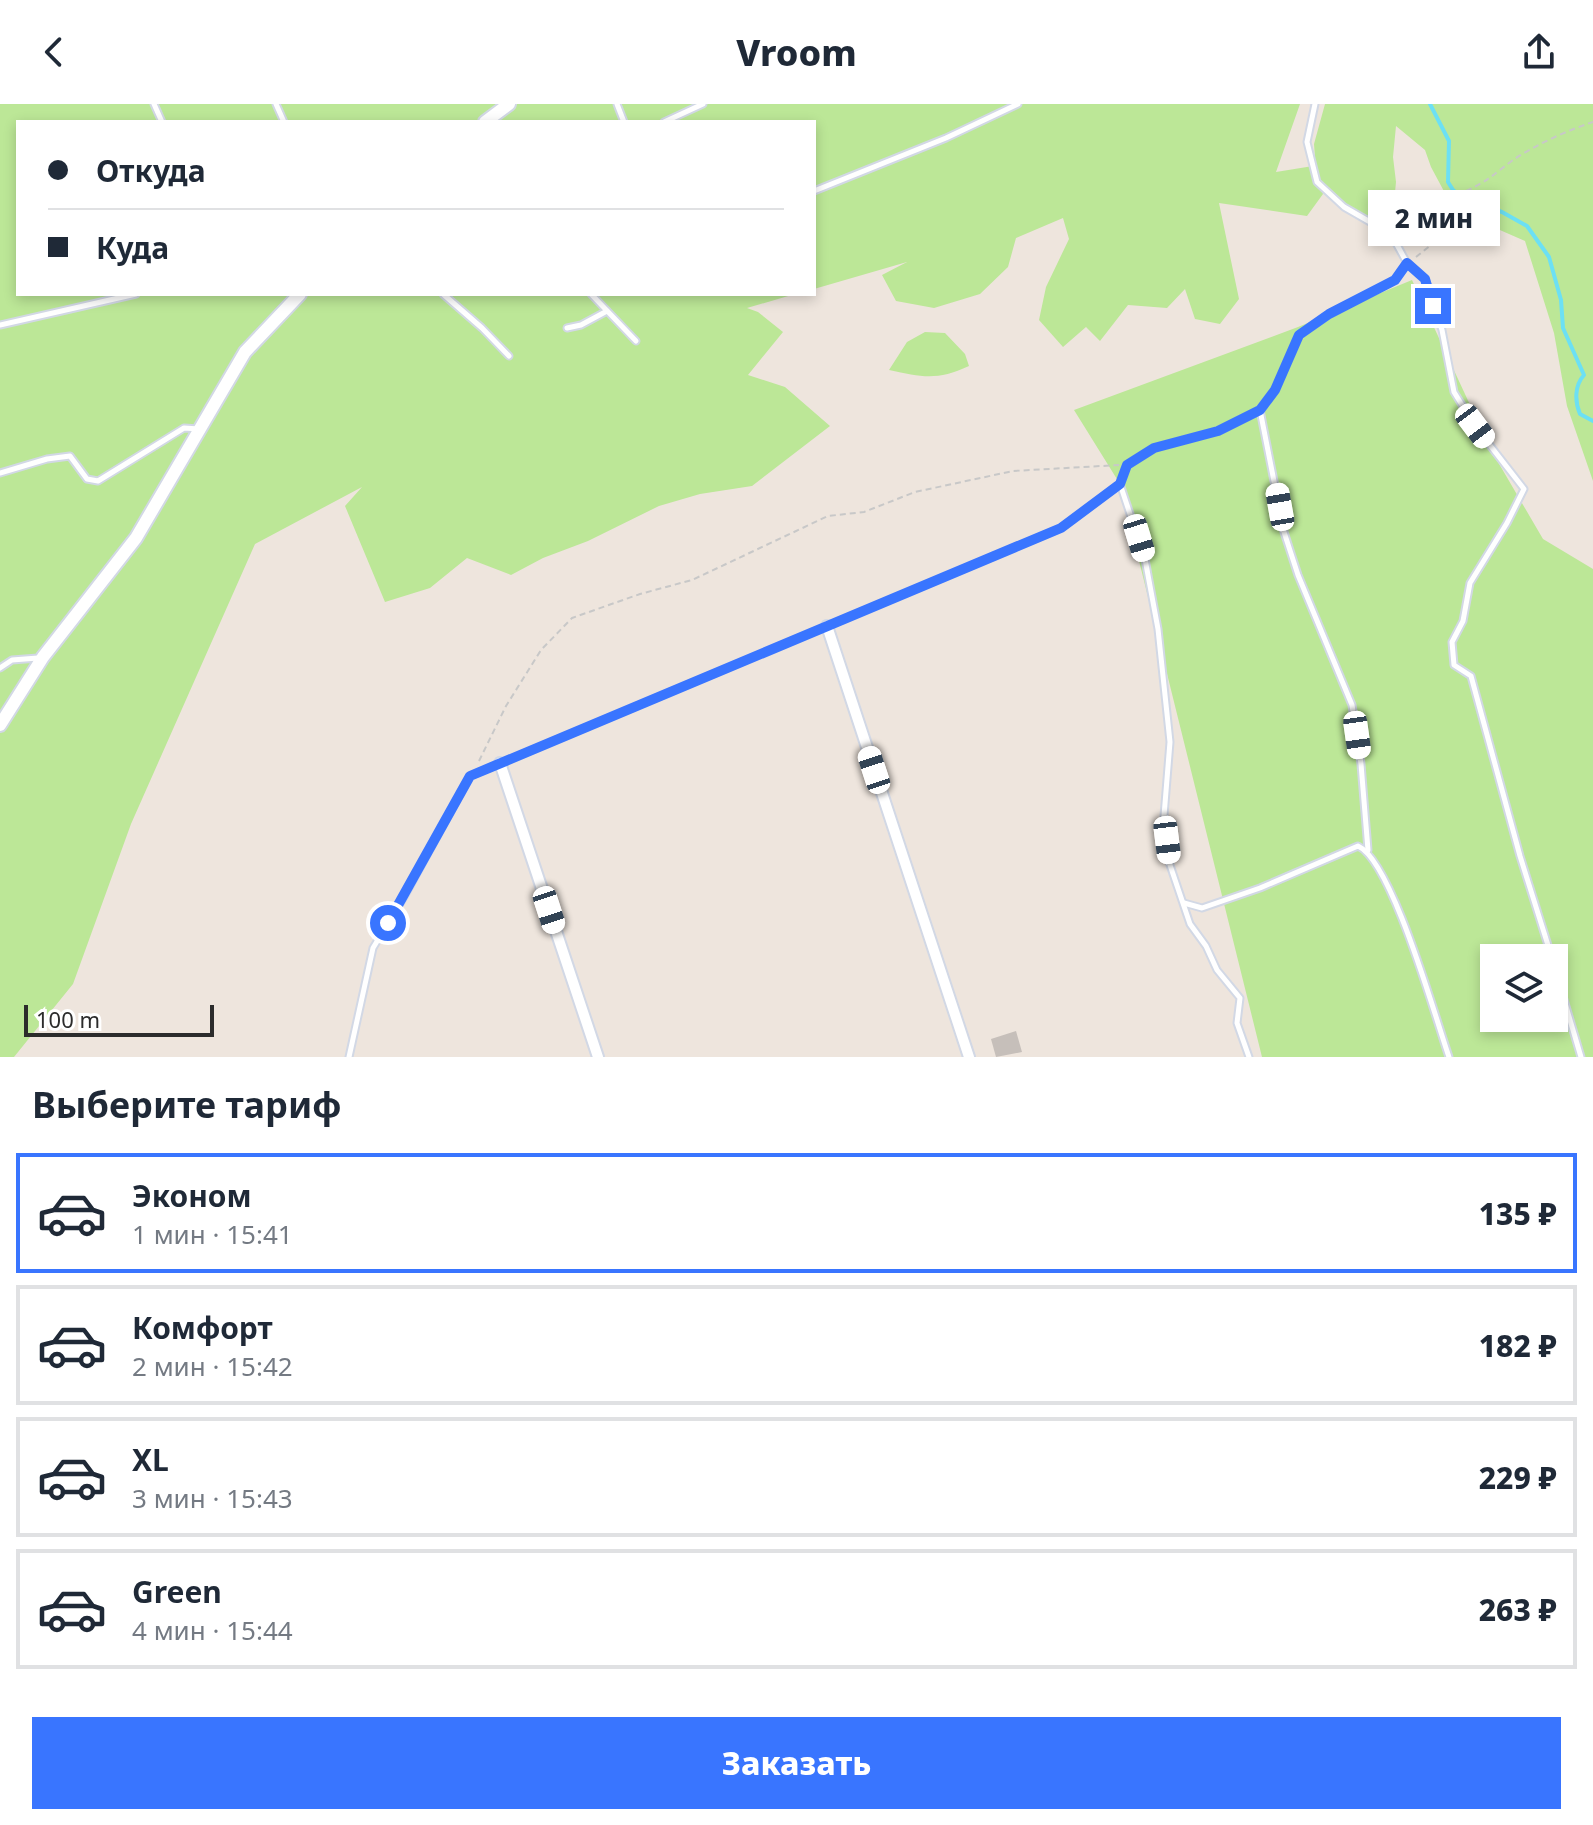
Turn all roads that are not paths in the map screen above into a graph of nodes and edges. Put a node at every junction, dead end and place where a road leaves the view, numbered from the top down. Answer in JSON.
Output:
{"nodes":[{"id":1,"x":509,"y":104,"type":"edge"},
{"id":2,"x":703,"y":104,"type":"edge"},
{"id":3,"x":1018,"y":104,"type":"edge"},
{"id":4,"x":1315,"y":104,"type":"edge"},
{"id":5,"x":488,"y":120,"type":"edge"},
{"id":6,"x":668,"y":120,"type":"edge"},
{"id":7,"x":816,"y":190,"type":"edge"},
{"id":8,"x":1407,"y":263,"type":"junction"},
{"id":9,"x":127,"y":296,"type":"edge"},
{"id":10,"x":298,"y":296,"type":"edge"},
{"id":11,"x":445,"y":296,"type":"edge"},
{"id":12,"x":593,"y":296,"type":"edge"},
{"id":13,"x":607,"y":311,"type":"junction"},
{"id":14,"x":0,"y":325,"type":"edge"},
{"id":15,"x":567,"y":328,"type":"dead end"},
{"id":16,"x":636,"y":341,"type":"dead end"},
{"id":17,"x":509,"y":356,"type":"dead end"},
{"id":18,"x":1260,"y":410,"type":"junction"},
{"id":19,"x":200,"y":429,"type":"junction"},
{"id":20,"x":0,"y":473,"type":"edge"},
{"id":21,"x":1120,"y":484,"type":"junction"},
{"id":22,"x":827,"y":626,"type":"junction"},
{"id":23,"x":43,"y":657,"type":"junction"},
{"id":24,"x":0,"y":668,"type":"edge"},
{"id":25,"x":0,"y":725,"type":"edge"},
{"id":26,"x":500,"y":763,"type":"junction"},
{"id":27,"x":1368,"y":850,"type":"junction"},
{"id":28,"x":1183,"y":903,"type":"junction"},
{"id":29,"x":1548,"y":944,"type":"edge"},
{"id":30,"x":1568,"y":1013,"type":"edge"},
{"id":31,"x":349,"y":1057,"type":"edge"},
{"id":32,"x":598,"y":1057,"type":"edge"},
{"id":33,"x":969,"y":1057,"type":"edge"},
{"id":34,"x":1249,"y":1057,"type":"edge"},
{"id":35,"x":1449,"y":1057,"type":"edge"},
{"id":36,"x":1581,"y":1057,"type":"edge"}],
"edges":[{"from":1,"to":5,"type":"street"},
{"from":2,"to":6,"type":"lane"},
{"from":3,"to":7,"type":"lane"},
{"from":4,"to":8,"type":"lane"},
{"from":8,"to":18,"type":"lane"},
{"from":8,"to":29,"type":"lane"},
{"from":9,"to":14,"type":"lane"},
{"from":10,"to":19,"type":"street"},
{"from":11,"to":17,"type":"lane"},
{"from":12,"to":13,"type":"lane"},
{"from":13,"to":15,"type":"lane"},
{"from":13,"to":16,"type":"lane"},
{"from":18,"to":21,"type":"lane"},
{"from":18,"to":27,"type":"lane"},
{"from":19,"to":20,"type":"lane"},
{"from":19,"to":23,"type":"street"},
{"from":21,"to":22,"type":"lane"},
{"from":21,"to":28,"type":"lane"},
{"from":22,"to":26,"type":"lane"},
{"from":22,"to":33,"type":"street"},
{"from":23,"to":24,"type":"lane"},
{"from":23,"to":25,"type":"street"},
{"from":26,"to":31,"type":"lane"},
{"from":26,"to":32,"type":"street"},
{"from":27,"to":28,"type":"lane"},
{"from":27,"to":35,"type":"lane"},
{"from":28,"to":34,"type":"lane"},
{"from":30,"to":36,"type":"lane"}]}
